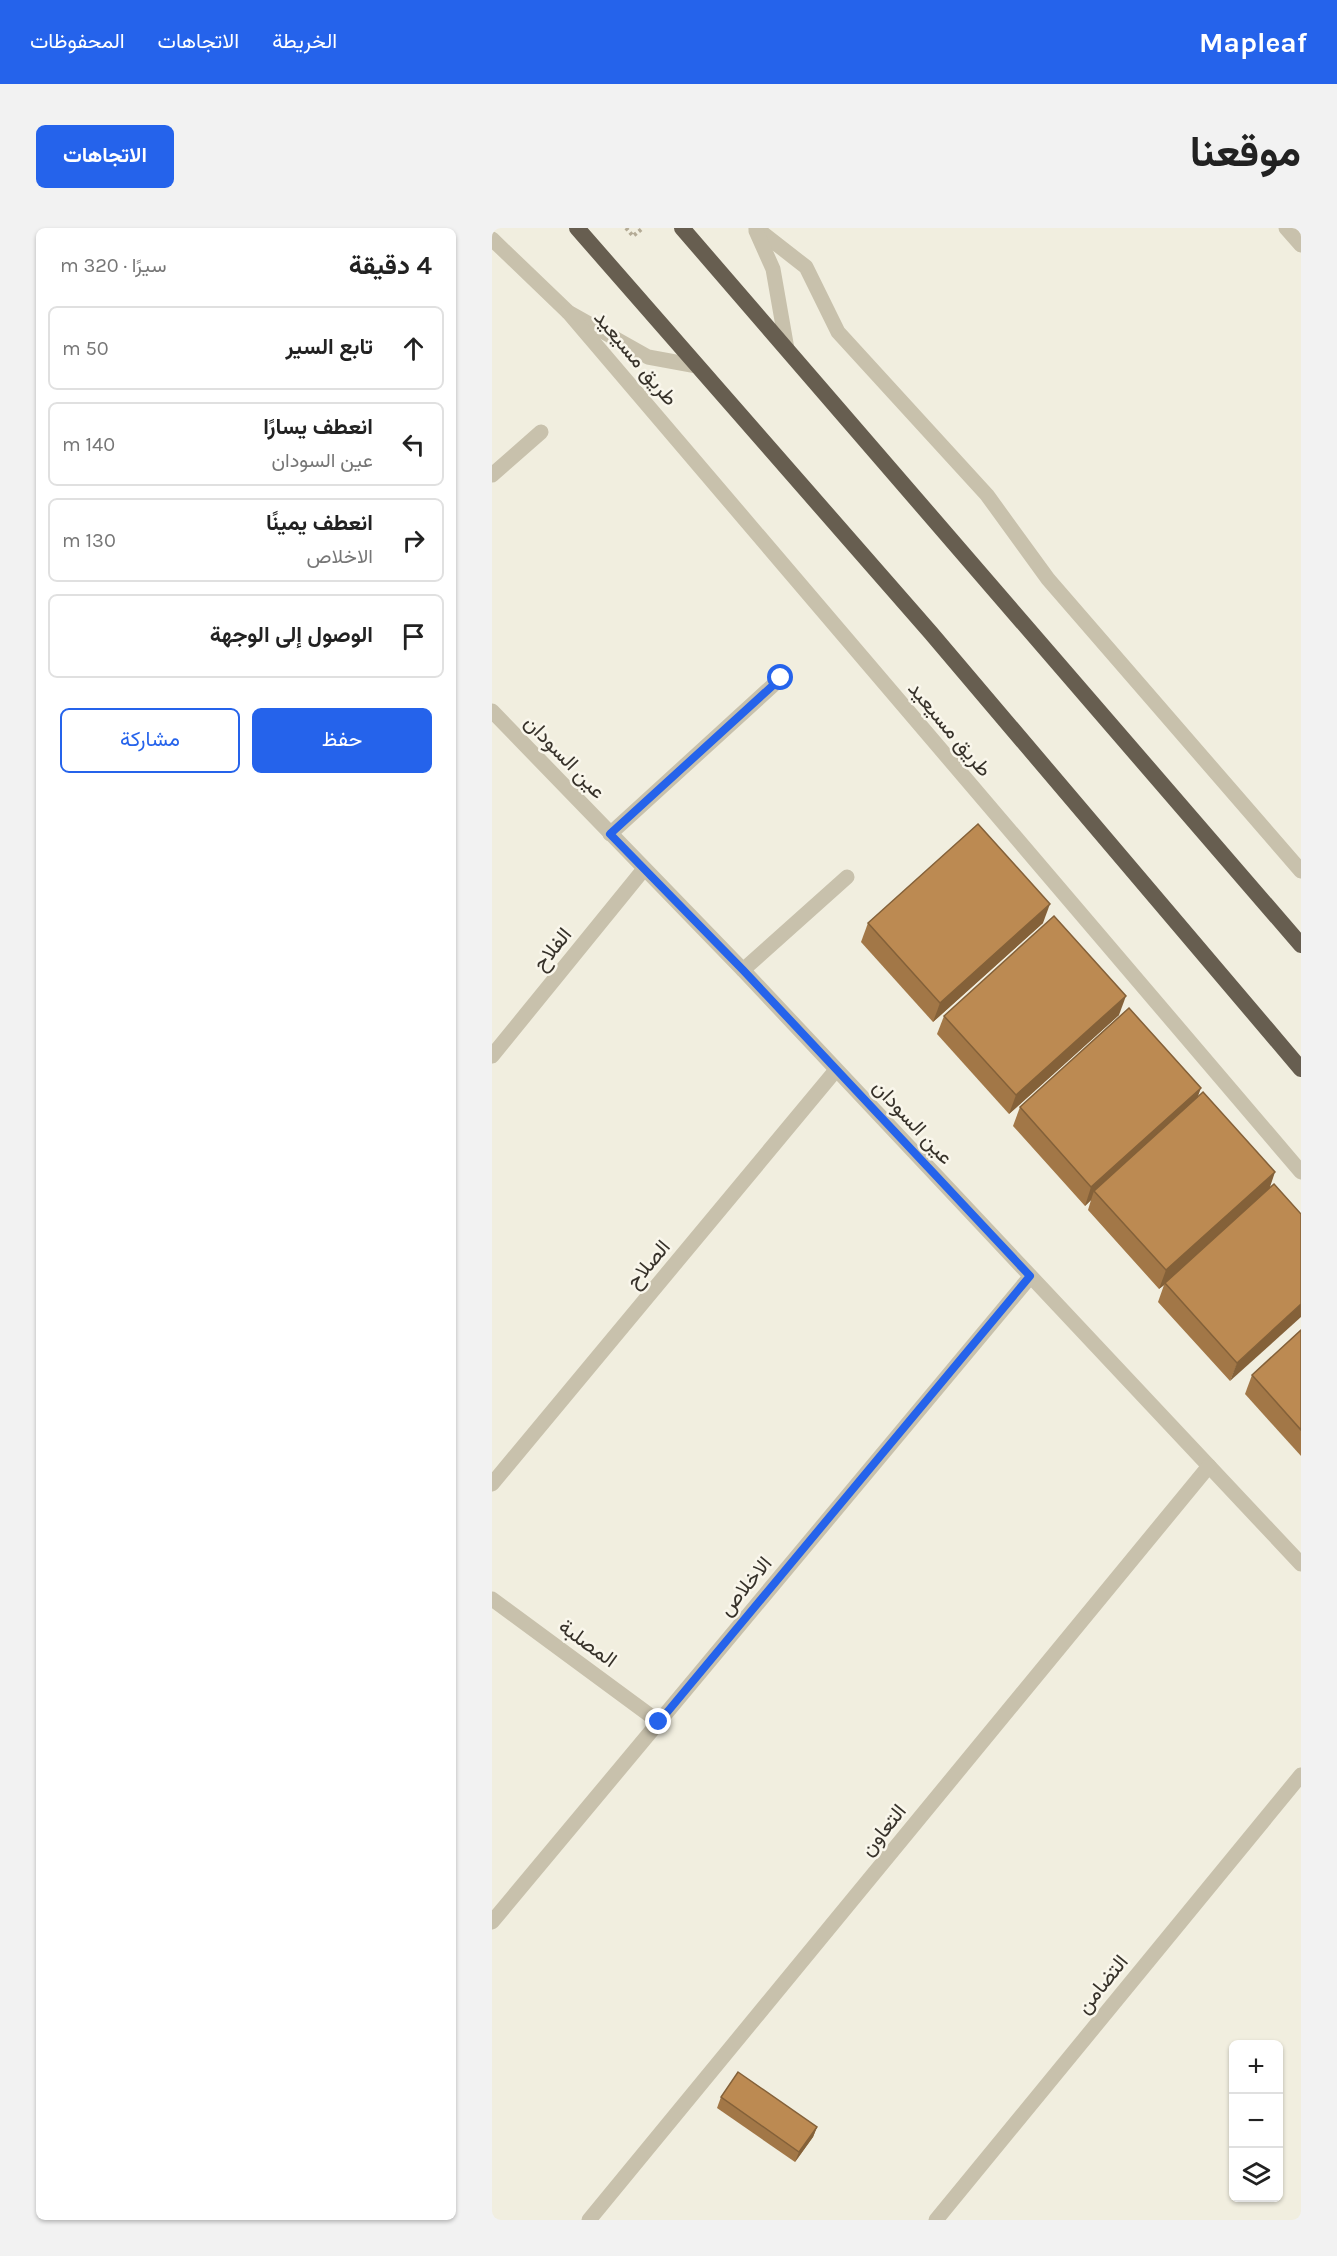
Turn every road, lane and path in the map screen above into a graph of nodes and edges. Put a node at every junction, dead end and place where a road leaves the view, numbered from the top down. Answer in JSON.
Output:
{"nodes":[{"id":1,"x":577,"y":228,"type":"edge"},
{"id":2,"x":626,"y":228,"type":"edge"},
{"id":3,"x":643,"y":228,"type":"edge"},
{"id":4,"x":682,"y":228,"type":"edge"},
{"id":5,"x":755,"y":228,"type":"edge"},
{"id":6,"x":1286,"y":228,"type":"edge"},
{"id":7,"x":492,"y":239,"type":"edge"},
{"id":8,"x":1301,"y":245,"type":"edge"},
{"id":9,"x":492,"y":251,"type":"edge"},
{"id":10,"x":510,"y":260,"type":"junction"},
{"id":11,"x":568,"y":312,"type":"junction"},
{"id":12,"x":787,"y":349,"type":"junction"},
{"id":13,"x":697,"y":366,"type":"junction"},
{"id":14,"x":540,"y":432,"type":"dead end"},
{"id":15,"x":492,"y":475,"type":"edge"},
{"id":16,"x":781,"y":678,"type":"dead end"},
{"id":17,"x":492,"y":711,"type":"edge"},
{"id":18,"x":610,"y":834,"type":"junction"},
{"id":19,"x":644,"y":869,"type":"junction"},
{"id":20,"x":1301,"y":871,"type":"edge"},
{"id":21,"x":848,"y":877,"type":"dead end"},
{"id":22,"x":1301,"y":945,"type":"edge"},
{"id":23,"x":743,"y":970,"type":"junction"},
{"id":24,"x":492,"y":1056,"type":"edge"},
{"id":25,"x":1301,"y":1069,"type":"edge"},
{"id":26,"x":836,"y":1070,"type":"junction"},
{"id":27,"x":1301,"y":1172,"type":"edge"},
{"id":28,"x":1030,"y":1276,"type":"junction"},
{"id":29,"x":1209,"y":1466,"type":"junction"},
{"id":30,"x":492,"y":1484,"type":"edge"},
{"id":31,"x":1301,"y":1564,"type":"edge"},
{"id":32,"x":492,"y":1599,"type":"edge"},
{"id":33,"x":659,"y":1722,"type":"junction"},
{"id":34,"x":1301,"y":1775,"type":"edge"},
{"id":35,"x":492,"y":1922,"type":"edge"},
{"id":36,"x":589,"y":2220,"type":"edge"},
{"id":37,"x":936,"y":2220,"type":"edge"}],
"edges":[{"from":1,"to":13,"type":"highway","name":"طريق مسيعيد"},
{"from":2,"to":3,"type":"path"},
{"from":4,"to":12,"type":"highway"},
{"from":5,"to":12,"type":"street"},
{"from":5,"to":20,"type":"street"},
{"from":6,"to":8,"type":"street"},
{"from":7,"to":10,"type":"street","name":"طريق مسيعيد"},
{"from":9,"to":10,"type":"street"},
{"from":10,"to":11,"type":"street","name":"طريق مسيعيد"},
{"from":11,"to":13,"type":"street","name":"طريق مسيعيد"},
{"from":11,"to":27,"type":"street","name":"طريق مسيعيد"},
{"from":12,"to":22,"type":"highway"},
{"from":13,"to":25,"type":"highway","name":"طريق مسيعيد"},
{"from":14,"to":15,"type":"street"},
{"from":16,"to":18,"type":"street"},
{"from":17,"to":18,"type":"street","name":"عين السودان"},
{"from":18,"to":19,"type":"street","name":"عين السودان"},
{"from":19,"to":23,"type":"street","name":"عين السودان"},
{"from":19,"to":24,"type":"street","name":"الفلاح"},
{"from":21,"to":23,"type":"street"},
{"from":23,"to":26,"type":"street","name":"عين السودان"},
{"from":26,"to":28,"type":"street","name":"عين السودان"},
{"from":26,"to":30,"type":"street","name":"الصلاح"},
{"from":28,"to":29,"type":"street","name":"عين السودان"},
{"from":28,"to":33,"type":"street","name":"الاخلاص"},
{"from":29,"to":31,"type":"street","name":"عين السودان"},
{"from":29,"to":36,"type":"street","name":"التعاون"},
{"from":32,"to":33,"type":"street","name":"المصلبة"},
{"from":33,"to":35,"type":"street","name":"الاخلاص"},
{"from":34,"to":37,"type":"street","name":"التضامن"}]}
